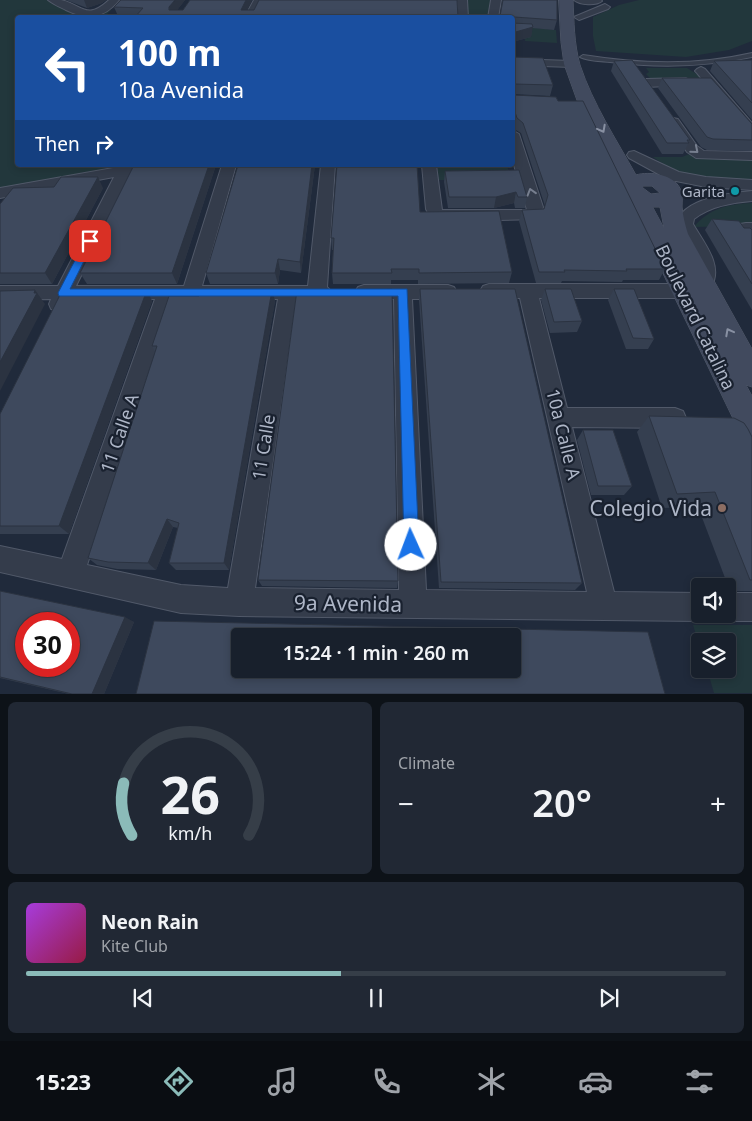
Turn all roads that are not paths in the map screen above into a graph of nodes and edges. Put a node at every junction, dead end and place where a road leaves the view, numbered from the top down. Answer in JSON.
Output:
{"nodes":[{"id":1,"x":53,"y":0,"type":"edge"},
{"id":2,"x":114,"y":0,"type":"edge"},
{"id":3,"x":126,"y":0,"type":"edge"},
{"id":4,"x":260,"y":0,"type":"edge"},
{"id":5,"x":462,"y":0,"type":"edge"},
{"id":6,"x":496,"y":0,"type":"edge"},
{"id":7,"x":566,"y":0,"type":"edge"},
{"id":8,"x":600,"y":4,"type":"edge"},
{"id":9,"x":579,"y":6,"type":"edge"},
{"id":10,"x":114,"y":15,"type":"edge"},
{"id":11,"x":251,"y":15,"type":"edge"},
{"id":12,"x":463,"y":15,"type":"edge"},
{"id":13,"x":494,"y":15,"type":"edge"},
{"id":14,"x":752,"y":55,"type":"edge"},
{"id":15,"x":578,"y":61,"type":"junction"},
{"id":16,"x":515,"y":62,"type":"edge"},
{"id":17,"x":701,"y":71,"type":"dead end"},
{"id":18,"x":711,"y":82,"type":"junction"},
{"id":19,"x":656,"y":97,"type":"edge"},
{"id":20,"x":595,"y":100,"type":"junction"},
{"id":21,"x":568,"y":102,"type":"edge"},
{"id":22,"x":666,"y":112,"type":"edge"},
{"id":23,"x":752,"y":131,"type":"edge"},
{"id":24,"x":515,"y":144,"type":"edge"},
{"id":25,"x":752,"y":156,"type":"edge"},
{"id":26,"x":141,"y":167,"type":"edge"},
{"id":27,"x":228,"y":167,"type":"edge"},
{"id":28,"x":328,"y":167,"type":"edge"},
{"id":29,"x":429,"y":167,"type":"edge"},
{"id":30,"x":125,"y":172,"type":"junction"},
{"id":31,"x":629,"y":182,"type":"junction"},
{"id":32,"x":752,"y":185,"type":"edge"},
{"id":33,"x":666,"y":191,"type":"junction"},
{"id":34,"x":730,"y":192,"type":"edge"},
{"id":35,"x":3,"y":197,"type":"edge"},
{"id":36,"x":705,"y":205,"type":"junction"},
{"id":37,"x":752,"y":228,"type":"edge"},
{"id":38,"x":666,"y":234,"type":"junction"},
{"id":39,"x":752,"y":237,"type":"edge"},
{"id":40,"x":694,"y":287,"type":"junction"},
{"id":41,"x":528,"y":291,"type":"junction"},
{"id":42,"x":167,"y":292,"type":"junction"},
{"id":43,"x":288,"y":292,"type":"junction"},
{"id":44,"x":317,"y":292,"type":"junction"},
{"id":45,"x":403,"y":292,"type":"junction"},
{"id":46,"x":63,"y":293,"type":"junction"},
{"id":47,"x":191,"y":293,"type":"junction"},
{"id":48,"x":0,"y":294,"type":"edge"},
{"id":49,"x":50,"y":320,"type":"edge"},
{"id":50,"x":752,"y":375,"type":"edge"},
{"id":51,"x":560,"y":417,"type":"junction"},
{"id":52,"x":696,"y":418,"type":"edge"},
{"id":53,"x":742,"y":421,"type":"edge"},
{"id":54,"x":0,"y":559,"type":"edge"},
{"id":55,"x":70,"y":574,"type":"junction"},
{"id":56,"x":239,"y":602,"type":"junction"},
{"id":57,"x":413,"y":604,"type":"junction"},
{"id":58,"x":604,"y":607,"type":"junction"},
{"id":59,"x":691,"y":607,"type":"edge"},
{"id":60,"x":736,"y":607,"type":"edge"},
{"id":61,"x":752,"y":607,"type":"edge"}],
"edges":[{"from":1,"to":2,"type":"street"},
{"from":3,"to":10,"type":"street"},
{"from":4,"to":11,"type":"street"},
{"from":5,"to":12,"type":"street"},
{"from":6,"to":13,"type":"street"},
{"from":7,"to":15,"type":"street"},
{"from":8,"to":9,"type":"street"},
{"from":8,"to":9,"type":"street"},
{"from":9,"to":15,"type":"street"},
{"from":14,"to":15,"type":"lane"},
{"from":15,"to":16,"type":"street"},
{"from":15,"to":20,"type":"street"},
{"from":17,"to":18,"type":"street"},
{"from":18,"to":19,"type":"street"},
{"from":18,"to":23,"type":"street"},
{"from":20,"to":21,"type":"street"},
{"from":20,"to":31,"type":"street","one_way":true},
{"from":20,"to":33,"type":"street"},
{"from":22,"to":25,"type":"street","one_way":true},
{"from":29,"to":24,"type":"street","one_way":true},
{"from":26,"to":30,"type":"street"},
{"from":27,"to":47,"type":"street"},
{"from":28,"to":44,"type":"street"},
{"from":30,"to":35,"type":"street"},
{"from":30,"to":46,"type":"street"},
{"from":31,"to":33,"type":"street"},
{"from":31,"to":38,"type":"street"},
{"from":32,"to":34,"type":"street"},
{"from":33,"to":34,"type":"street"},
{"from":33,"to":36,"type":"street"},
{"from":33,"to":38,"type":"street"},
{"from":34,"to":36,"type":"street"},
{"from":36,"to":40,"type":"street"},
{"from":37,"to":39,"type":"street"},
{"from":38,"to":40,"type":"street","name":"Boulevard Catalina"},
{"from":40,"to":41,"type":"street"},
{"from":50,"to":40,"type":"street","name":"Boulevard Catalina","one_way":true},
{"from":40,"to":53,"type":"street","name":"Boulevard Catalina"},
{"from":41,"to":45,"type":"street"},
{"from":41,"to":51,"type":"street","name":"10a Calle A"},
{"from":42,"to":46,"type":"street"},
{"from":42,"to":47,"type":"street"},
{"from":42,"to":55,"type":"street","name":"11 Calle A"},
{"from":43,"to":44,"type":"street"},
{"from":43,"to":47,"type":"street"},
{"from":43,"to":56,"type":"street","name":"11 Calle"},
{"from":44,"to":45,"type":"street"},
{"from":45,"to":57,"type":"street"},
{"from":46,"to":48,"type":"street"},
{"from":46,"to":49,"type":"street"},
{"from":51,"to":52,"type":"street"},
{"from":51,"to":58,"type":"street","name":"10a Calle A"},
{"from":54,"to":55,"type":"street","name":"9a Avenida"},
{"from":55,"to":56,"type":"street","name":"9a Avenida"},
{"from":56,"to":57,"type":"street","name":"9a Avenida"},
{"from":57,"to":58,"type":"street","name":"9a Avenida"},
{"from":58,"to":59,"type":"street","name":"9a Avenida"},
{"from":60,"to":61,"type":"street"}]}
